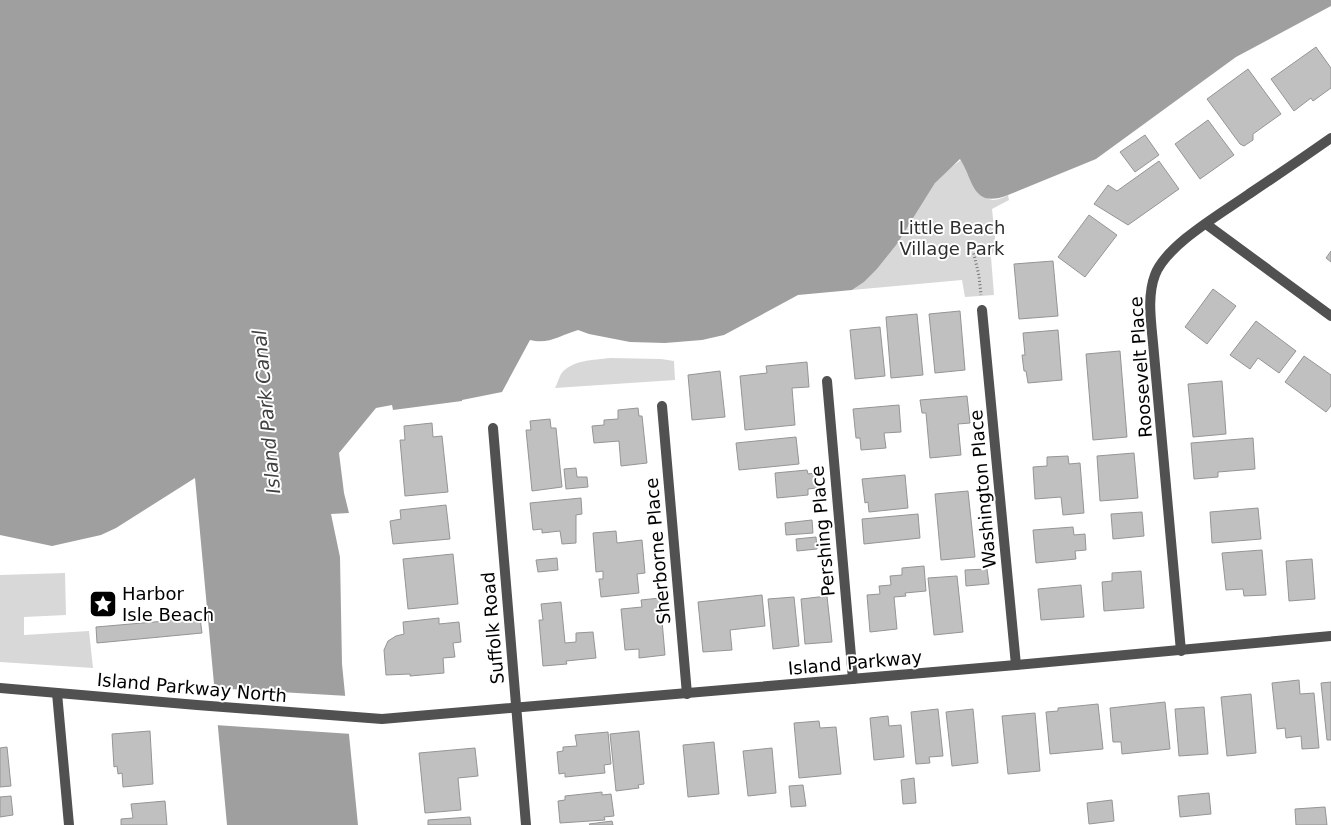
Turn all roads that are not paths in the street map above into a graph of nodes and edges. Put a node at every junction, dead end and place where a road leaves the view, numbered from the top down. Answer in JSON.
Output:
{"nodes":[{"id":1,"x":1331,"y":138,"type":"edge"},
{"id":2,"x":1206,"y":224,"type":"junction"},
{"id":3,"x":982,"y":310,"type":"road end"},
{"id":4,"x":1331,"y":316,"type":"edge"},
{"id":5,"x":826,"y":381,"type":"dead end"},
{"id":6,"x":662,"y":406,"type":"dead end"},
{"id":7,"x":494,"y":428,"type":"dead end"},
{"id":8,"x":1331,"y":636,"type":"edge"},
{"id":9,"x":1181,"y":651,"type":"junction"},
{"id":10,"x":1016,"y":665,"type":"junction"},
{"id":11,"x":853,"y":679,"type":"junction"},
{"id":12,"x":0,"y":688,"type":"edge"},
{"id":13,"x":57,"y":693,"type":"junction"},
{"id":14,"x":687,"y":694,"type":"junction"},
{"id":15,"x":516,"y":708,"type":"junction"},
{"id":16,"x":382,"y":719,"type":"joint"},
{"id":17,"x":69,"y":825,"type":"edge"},
{"id":18,"x":526,"y":825,"type":"edge"}],
"edges":[{"from":1,"to":2,"type":"street","name":"Roosevelt Place"},
{"from":2,"to":4,"type":"street"},
{"from":2,"to":9,"type":"street","name":"Roosevelt Place"},
{"from":3,"to":10,"type":"street","name":"Washington Place"},
{"from":5,"to":11,"type":"street","name":"Pershing Place"},
{"from":6,"to":14,"type":"street","name":"Sherborne Place"},
{"from":7,"to":15,"type":"street","name":"Suffolk Road"},
{"from":8,"to":9,"type":"street","name":"Island Parkway"},
{"from":9,"to":10,"type":"street","name":"Island Parkway"},
{"from":10,"to":11,"type":"street","name":"Island Parkway"},
{"from":11,"to":14,"type":"street","name":"Island Parkway"},
{"from":12,"to":13,"type":"street","name":"Island Parkway North"},
{"from":13,"to":16,"type":"street","name":"Island Parkway North"},
{"from":13,"to":17,"type":"street"},
{"from":14,"to":15,"type":"street","name":"Island Parkway"},
{"from":15,"to":16,"type":"street","name":"Island Parkway"},
{"from":15,"to":18,"type":"street","name":"Suffolk Road"}]}
